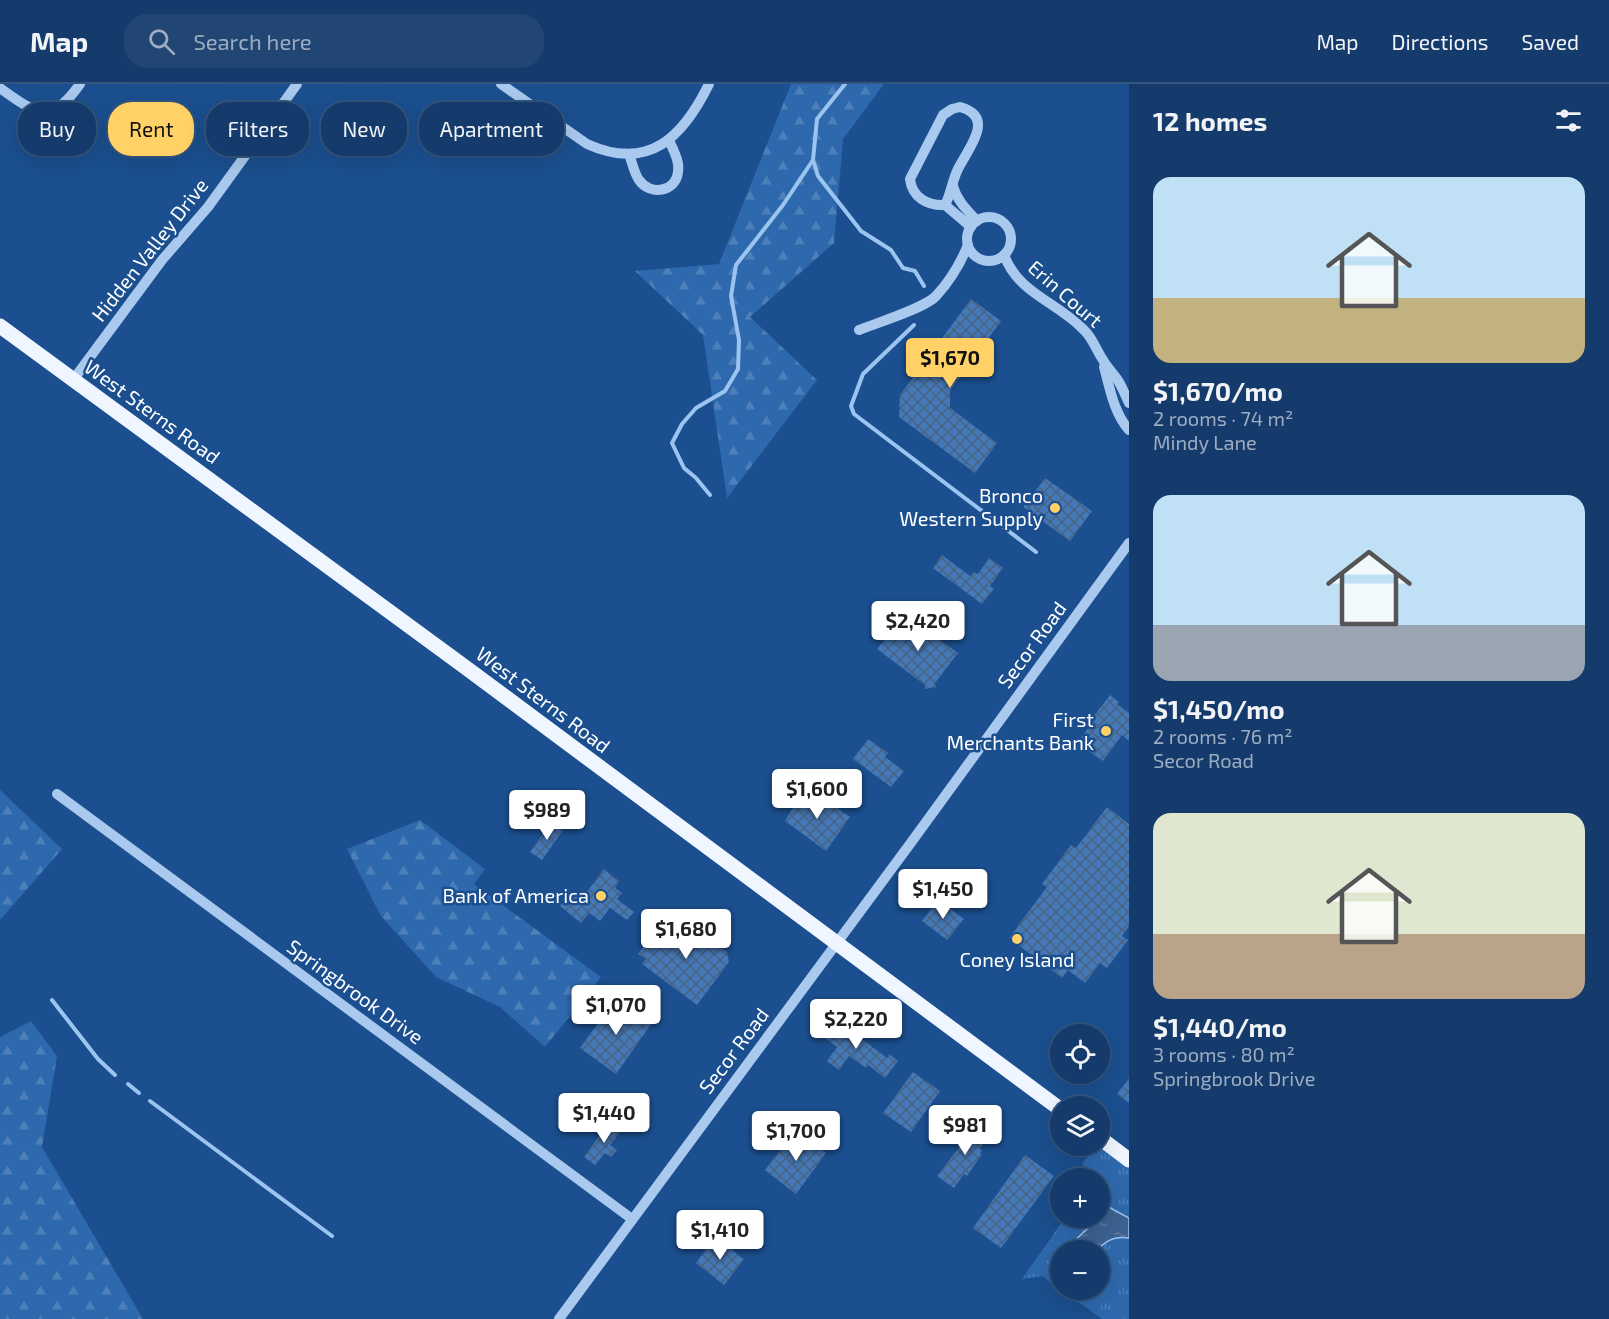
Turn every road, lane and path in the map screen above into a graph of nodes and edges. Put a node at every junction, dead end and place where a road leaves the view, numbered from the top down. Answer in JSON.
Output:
{"nodes":[{"id":1,"x":80,"y":84,"type":"edge"},
{"id":2,"x":297,"y":84,"type":"edge"},
{"id":3,"x":501,"y":84,"type":"edge"},
{"id":4,"x":709,"y":84,"type":"edge"},
{"id":5,"x":0,"y":88,"type":"edge"},
{"id":6,"x":669,"y":140,"type":"junction"},
{"id":7,"x":629,"y":154,"type":"junction"},
{"id":8,"x":953,"y":186,"type":"junction"},
{"id":9,"x":945,"y":205,"type":"junction"},
{"id":10,"x":974,"y":224,"type":"junction"},
{"id":11,"x":968,"y":245,"type":"junction"},
{"id":12,"x":1004,"y":255,"type":"junction"},
{"id":13,"x":0,"y":326,"type":"edge"},
{"id":14,"x":859,"y":330,"type":"dead end"},
{"id":15,"x":1103,"y":361,"type":"junction"},
{"id":16,"x":73,"y":380,"type":"junction"},
{"id":17,"x":1129,"y":404,"type":"edge"},
{"id":18,"x":1129,"y":430,"type":"edge"},
{"id":19,"x":1129,"y":543,"type":"edge"},
{"id":20,"x":57,"y":794,"type":"dead end"},
{"id":21,"x":837,"y":943,"type":"junction"},
{"id":22,"x":1050,"y":1102,"type":"edge"},
{"id":23,"x":1110,"y":1146,"type":"edge"},
{"id":24,"x":1129,"y":1160,"type":"edge"},
{"id":25,"x":632,"y":1219,"type":"junction"},
{"id":26,"x":559,"y":1319,"type":"edge"}],
"edges":[{"from":1,"to":5,"type":"street"},
{"from":2,"to":16,"type":"street","name":"Hidden Valley Drive"},
{"from":3,"to":7,"type":"street"},
{"from":4,"to":6,"type":"street"},
{"from":6,"to":7,"type":"street"},
{"from":6,"to":7,"type":"street"},
{"from":8,"to":9,"type":"street"},
{"from":8,"to":9,"type":"street"},
{"from":8,"to":10,"type":"street"},
{"from":9,"to":10,"type":"street"},
{"from":10,"to":11,"type":"street"},
{"from":10,"to":12,"type":"street","name":"Erin Court"},
{"from":11,"to":12,"type":"street","name":"Erin Court"},
{"from":11,"to":14,"type":"street"},
{"from":12,"to":15,"type":"street","name":"Erin Court"},
{"from":13,"to":16,"type":"main road","name":"West Sterns Road"},
{"from":15,"to":17,"type":"street","name":"Erin Court"},
{"from":15,"to":18,"type":"street","name":"Erin Court"},
{"from":16,"to":21,"type":"main road","name":"West Sterns Road"},
{"from":19,"to":21,"type":"street","name":"Secor Road"},
{"from":20,"to":25,"type":"street","name":"Springbrook Drive"},
{"from":21,"to":22,"type":"main road","name":"West Sterns Road"},
{"from":21,"to":25,"type":"street","name":"Secor Road"},
{"from":23,"to":24,"type":"main road"},
{"from":25,"to":26,"type":"street","name":"Secor Road"}]}
